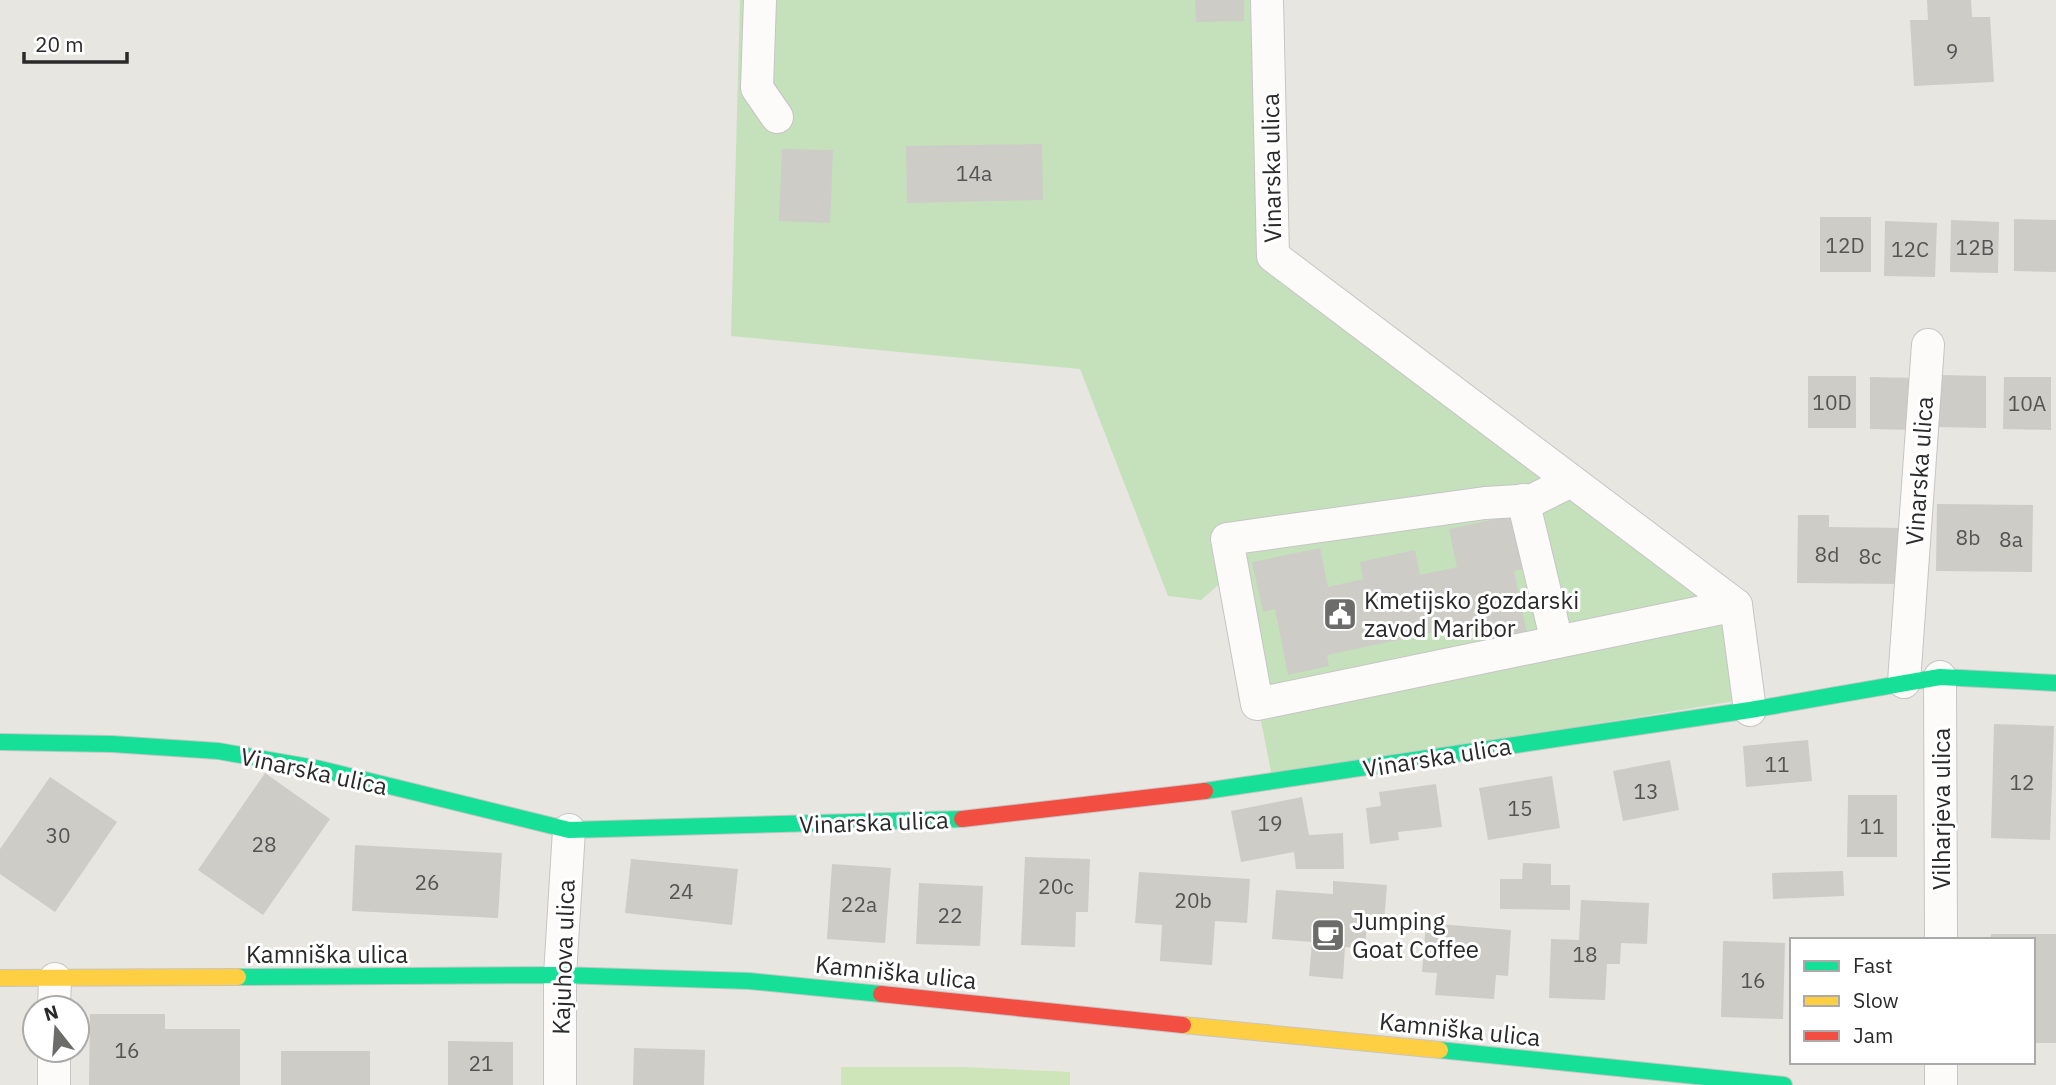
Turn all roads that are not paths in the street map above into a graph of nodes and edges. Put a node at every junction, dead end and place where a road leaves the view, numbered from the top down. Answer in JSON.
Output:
{"nodes":[{"id":1,"x":760,"y":0,"type":"edge"},
{"id":2,"x":1267,"y":0,"type":"edge"},
{"id":3,"x":777,"y":117,"type":"dead end"},
{"id":4,"x":1928,"y":345,"type":"dead end"},
{"id":5,"x":1572,"y":481,"type":"junction"},
{"id":6,"x":1523,"y":500,"type":"junction"},
{"id":7,"x":1737,"y":605,"type":"junction"},
{"id":8,"x":1557,"y":642,"type":"junction"},
{"id":9,"x":1941,"y":677,"type":"junction"},
{"id":10,"x":1905,"y":682,"type":"junction"},
{"id":11,"x":2056,"y":683,"type":"edge"},
{"id":12,"x":1750,"y":710,"type":"junction"},
{"id":13,"x":0,"y":742,"type":"edge"},
{"id":14,"x":569,"y":830,"type":"junction"},
{"id":15,"x":1941,"y":938,"type":"edge"},
{"id":16,"x":561,"y":975,"type":"junction"},
{"id":17,"x":0,"y":978,"type":"edge"},
{"id":18,"x":55,"y":993,"type":"edge"},
{"id":19,"x":54,"y":1064,"type":"edge"},
{"id":20,"x":1941,"y":1064,"type":"edge"},
{"id":21,"x":54,"y":1085,"type":"edge"},
{"id":22,"x":560,"y":1085,"type":"edge"},
{"id":23,"x":1784,"y":1085,"type":"edge"},
{"id":24,"x":1941,"y":1085,"type":"edge"}],
"edges":[{"from":1,"to":3,"type":"street"},
{"from":2,"to":5,"type":"street","name":"Vinarska ulica"},
{"from":4,"to":10,"type":"street","name":"Vinarska ulica"},
{"from":5,"to":6,"type":"street"},
{"from":5,"to":7,"type":"street","name":"Vinarska ulica"},
{"from":6,"to":8,"type":"street"},
{"from":6,"to":8,"type":"street"},
{"from":7,"to":8,"type":"street"},
{"from":7,"to":12,"type":"street"},
{"from":9,"to":10,"type":"street","name":"Vinarska ulica"},
{"from":9,"to":11,"type":"street","name":"Vinarska ulica"},
{"from":9,"to":15,"type":"street","name":"Vilharjeva ulica"},
{"from":10,"to":12,"type":"street","name":"Vinarska ulica"},
{"from":12,"to":14,"type":"street","name":"Vinarska ulica"},
{"from":13,"to":14,"type":"street","name":"Vinarska ulica"},
{"from":14,"to":16,"type":"street","name":"Kajuhova ulica"},
{"from":16,"to":18,"type":"street","name":"Kamniška ulica"},
{"from":16,"to":22,"type":"street","name":"Kajuhova ulica"},
{"from":16,"to":23,"type":"street","name":"Kamniška ulica"},
{"from":17,"to":18,"type":"street","name":"Kamniška ulica"},
{"from":19,"to":21,"type":"street"},
{"from":20,"to":24,"type":"street"}]}
